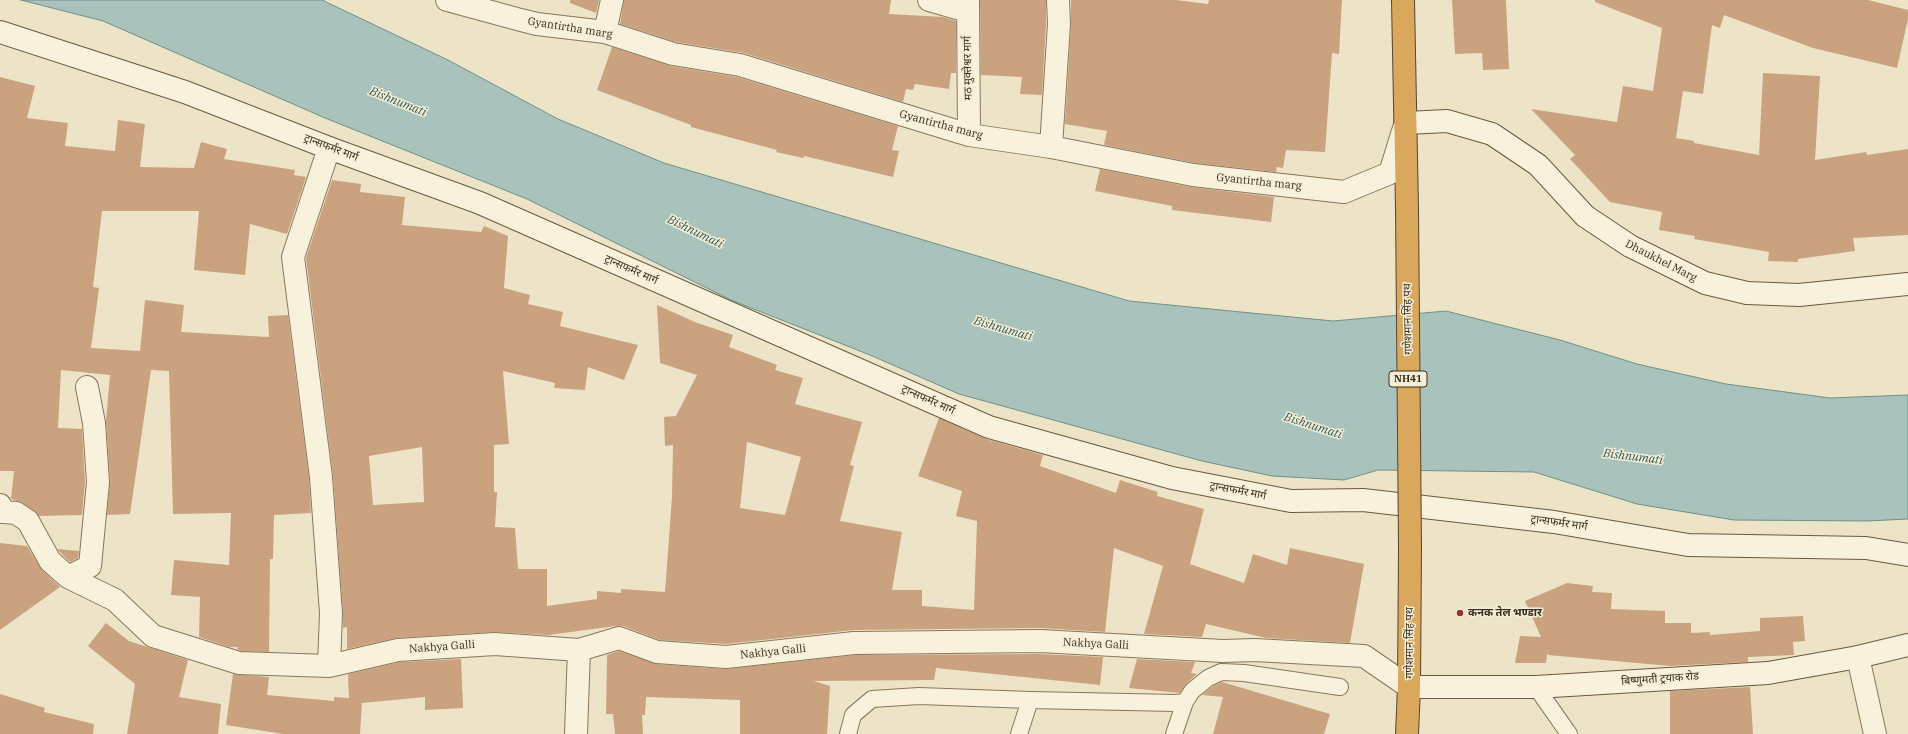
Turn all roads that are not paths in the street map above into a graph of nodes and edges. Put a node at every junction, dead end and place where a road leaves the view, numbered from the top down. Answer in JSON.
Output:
{"nodes":[{"id":1,"x":447,"y":0,"type":"edge"},
{"id":2,"x":612,"y":0,"type":"edge"},
{"id":3,"x":929,"y":0,"type":"edge"},
{"id":4,"x":1058,"y":0,"type":"edge"},
{"id":5,"x":1403,"y":0,"type":"edge"},
{"id":6,"x":968,"y":6,"type":"edge"},
{"id":7,"x":0,"y":32,"type":"edge"},
{"id":8,"x":605,"y":32,"type":"junction"},
{"id":9,"x":1406,"y":123,"type":"junction"},
{"id":10,"x":969,"y":135,"type":"junction"},
{"id":11,"x":1051,"y":147,"type":"junction"},
{"id":12,"x":329,"y":148,"type":"junction"},
{"id":13,"x":1908,"y":284,"type":"edge"},
{"id":14,"x":87,"y":387,"type":"dead end"},
{"id":15,"x":0,"y":505,"type":"edge"},
{"id":16,"x":1908,"y":555,"type":"edge"},
{"id":17,"x":68,"y":577,"type":"junction"},
{"id":18,"x":1908,"y":645,"type":"edge"},
{"id":19,"x":579,"y":650,"type":"junction"},
{"id":20,"x":1858,"y":657,"type":"junction"},
{"id":21,"x":329,"y":666,"type":"junction"},
{"id":22,"x":1340,"y":687,"type":"dead end"},
{"id":23,"x":1536,"y":687,"type":"junction"},
{"id":24,"x":1409,"y":688,"type":"junction"},
{"id":25,"x":1030,"y":700,"type":"junction"},
{"id":26,"x":1185,"y":702,"type":"junction"},
{"id":27,"x":576,"y":734,"type":"edge"},
{"id":28,"x":848,"y":734,"type":"edge"},
{"id":29,"x":1019,"y":734,"type":"edge"},
{"id":30,"x":1174,"y":734,"type":"edge"},
{"id":31,"x":1407,"y":734,"type":"edge"},
{"id":32,"x":1568,"y":734,"type":"edge"},
{"id":33,"x":1875,"y":734,"type":"edge"}],
"edges":[{"from":1,"to":8,"type":"street","name":"Gyantirtha marg"},
{"from":2,"to":8,"type":"street"},
{"from":3,"to":6,"type":"street"},
{"from":4,"to":11,"type":"street"},
{"from":5,"to":9,"type":"highway","name":"गणेशमान सिंह पथ","number":"NH41"},
{"from":6,"to":10,"type":"street","name":"मठ मुक्तेश्वर मार्ग"},
{"from":7,"to":12,"type":"street","name":"ट्रान्सफर्मर मार्ग"},
{"from":8,"to":10,"type":"street","name":"Gyantirtha marg"},
{"from":9,"to":11,"type":"street","name":"Gyantirtha marg"},
{"from":9,"to":13,"type":"street","name":"Dhaukhel Marg"},
{"from":9,"to":24,"type":"highway","name":"गणेशमान सिंह पथ","number":"NH41","bridge":true},
{"from":10,"to":11,"type":"street","name":"Gyantirtha marg"},
{"from":12,"to":16,"type":"street","name":"ट्रान्सफर्मर मार्ग"},
{"from":12,"to":21,"type":"street"},
{"from":14,"to":17,"type":"street"},
{"from":15,"to":17,"type":"street","name":"Nakhya Galli"},
{"from":17,"to":21,"type":"street","name":"Nakhya Galli"},
{"from":18,"to":20,"type":"street","name":"बिष्णुमती ट्रयाक रोड"},
{"from":19,"to":21,"type":"street","name":"Nakhya Galli"},
{"from":19,"to":24,"type":"street","name":"Nakhya Galli"},
{"from":19,"to":27,"type":"street"},
{"from":20,"to":23,"type":"street","name":"बिष्णुमती ट्रयाक रोड"},
{"from":20,"to":33,"type":"street"},
{"from":22,"to":26,"type":"lane"},
{"from":23,"to":24,"type":"street","name":"बिष्णुमती ट्रयाक रोड"},
{"from":23,"to":32,"type":"lane"},
{"from":24,"to":31,"type":"highway","name":"गणेशमान सिंह पथ","number":"NH41"},
{"from":25,"to":26,"type":"lane"},
{"from":25,"to":28,"type":"lane"},
{"from":25,"to":29,"type":"lane"},
{"from":26,"to":30,"type":"lane"}]}
